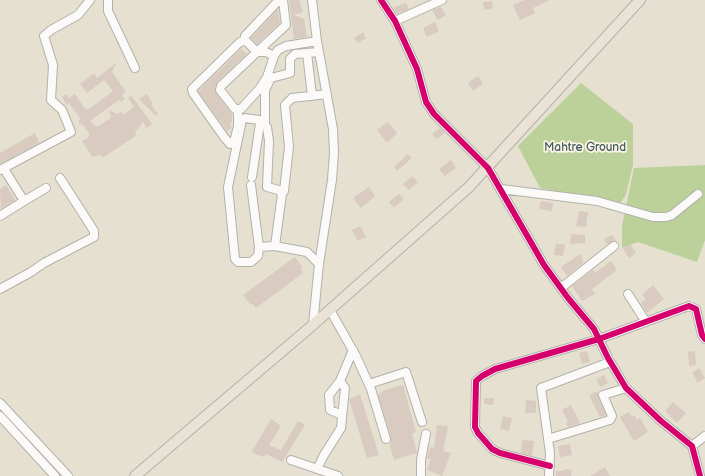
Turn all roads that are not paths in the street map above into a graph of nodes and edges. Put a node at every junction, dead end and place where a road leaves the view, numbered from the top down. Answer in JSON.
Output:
{"nodes":[{"id":1,"x":90,"y":0,"type":"edge"},
{"id":2,"x":108,"y":0,"type":"edge"},
{"id":3,"x":279,"y":0,"type":"edge"},
{"id":4,"x":283,"y":0,"type":"edge"},
{"id":5,"x":312,"y":0,"type":"edge"},
{"id":6,"x":381,"y":0,"type":"edge"},
{"id":7,"x":442,"y":0,"type":"edge"},
{"id":8,"x":640,"y":0,"type":"edge"},
{"id":9,"x":395,"y":20,"type":"junction"},
{"id":10,"x":245,"y":40,"type":"junction"},
{"id":11,"x":317,"y":41,"type":"junction"},
{"id":12,"x":258,"y":52,"type":"junction"},
{"id":13,"x":319,"y":52,"type":"junction"},
{"id":14,"x":308,"y":53,"type":"junction"},
{"id":15,"x":274,"y":56,"type":"junction"},
{"id":16,"x":135,"y":68,"type":"dead end"},
{"id":17,"x":327,"y":94,"type":"junction"},
{"id":18,"x":312,"y":96,"type":"junction"},
{"id":19,"x":238,"y":110,"type":"junction"},
{"id":20,"x":263,"y":124,"type":"junction"},
{"id":21,"x":488,"y":168,"type":"junction"},
{"id":22,"x":2,"y":170,"type":"edge"},
{"id":23,"x":60,"y":178,"type":"dead end"},
{"id":24,"x":46,"y":188,"type":"dead end"},
{"id":25,"x":501,"y":189,"type":"junction"},
{"id":26,"x":282,"y":194,"type":"junction"},
{"id":27,"x":698,"y":194,"type":"dead end"},
{"id":28,"x":24,"y":201,"type":"junction"},
{"id":29,"x":0,"y":216,"type":"edge"},
{"id":30,"x":275,"y":246,"type":"junction"},
{"id":31,"x":614,"y":246,"type":"dead end"},
{"id":32,"x":259,"y":247,"type":"junction"},
{"id":33,"x":319,"y":264,"type":"junction"},
{"id":34,"x":0,"y":288,"type":"edge"},
{"id":35,"x":561,"y":288,"type":"junction"},
{"id":36,"x":628,"y":294,"type":"dead end"},
{"id":37,"x":330,"y":310,"type":"junction"},
{"id":38,"x":646,"y":322,"type":"junction"},
{"id":39,"x":313,"y":325,"type":"junction"},
{"id":40,"x":599,"y":339,"type":"junction"},
{"id":41,"x":705,"y":339,"type":"edge"},
{"id":42,"x":353,"y":350,"type":"junction"},
{"id":43,"x":610,"y":362,"type":"junction"},
{"id":44,"x":340,"y":381,"type":"junction"},
{"id":45,"x":369,"y":384,"type":"junction"},
{"id":46,"x":626,"y":388,"type":"junction"},
{"id":47,"x":0,"y":403,"type":"edge"},
{"id":48,"x":342,"y":414,"type":"junction"},
{"id":49,"x":0,"y":416,"type":"edge"},
{"id":50,"x":422,"y":422,"type":"dead end"},
{"id":51,"x":17,"y":426,"type":"junction"},
{"id":52,"x":426,"y":434,"type":"dead end"},
{"id":53,"x":705,"y":436,"type":"edge"},
{"id":54,"x":386,"y":439,"type":"dead end"},
{"id":55,"x":548,"y":439,"type":"junction"},
{"id":56,"x":692,"y":446,"type":"junction"},
{"id":57,"x":290,"y":460,"type":"dead end"},
{"id":58,"x":550,"y":466,"type":"junction"},
{"id":59,"x":317,"y":469,"type":"junction"},
{"id":60,"x":55,"y":476,"type":"edge"},
{"id":61,"x":68,"y":476,"type":"edge"},
{"id":62,"x":135,"y":476,"type":"edge"},
{"id":63,"x":338,"y":476,"type":"edge"},
{"id":64,"x":421,"y":476,"type":"edge"},
{"id":65,"x":549,"y":476,"type":"edge"},
{"id":66,"x":700,"y":476,"type":"edge"}],
"edges":[{"from":1,"to":22,"type":"street"},
{"from":2,"to":16,"type":"street"},
{"from":3,"to":10,"type":"street"},
{"from":4,"to":12,"type":"street"},
{"from":5,"to":11,"type":"street"},
{"from":6,"to":9,"type":"street"},
{"from":7,"to":9,"type":"street"},
{"from":8,"to":21,"type":"main road"},
{"from":9,"to":21,"type":"street"},
{"from":10,"to":12,"type":"street"},
{"from":10,"to":19,"type":"street"},
{"from":11,"to":13,"type":"street"},
{"from":11,"to":15,"type":"street"},
{"from":12,"to":15,"type":"street"},
{"from":12,"to":19,"type":"street"},
{"from":13,"to":14,"type":"street"},
{"from":13,"to":17,"type":"street"},
{"from":14,"to":18,"type":"street"},
{"from":14,"to":20,"type":"street"},
{"from":15,"to":19,"type":"street"},
{"from":17,"to":18,"type":"street"},
{"from":17,"to":33,"type":"street"},
{"from":18,"to":26,"type":"street"},
{"from":20,"to":26,"type":"street"},
{"from":20,"to":32,"type":"street"},
{"from":20,"to":32,"type":"street"},
{"from":21,"to":25,"type":"street"},
{"from":21,"to":37,"type":"main road"},
{"from":22,"to":28,"type":"street"},
{"from":23,"to":34,"type":"street"},
{"from":24,"to":28,"type":"street"},
{"from":25,"to":27,"type":"street"},
{"from":25,"to":35,"type":"street"},
{"from":26,"to":30,"type":"street"},
{"from":28,"to":29,"type":"street"},
{"from":30,"to":32,"type":"street"},
{"from":30,"to":33,"type":"street"},
{"from":31,"to":35,"type":"street"},
{"from":33,"to":39,"type":"street"},
{"from":35,"to":40,"type":"street"},
{"from":36,"to":38,"type":"street"},
{"from":37,"to":39,"type":"main road"},
{"from":37,"to":42,"type":"street"},
{"from":38,"to":40,"type":"street"},
{"from":38,"to":41,"type":"street"},
{"from":39,"to":62,"type":"main road"},
{"from":40,"to":43,"type":"street"},
{"from":40,"to":58,"type":"street"},
{"from":42,"to":44,"type":"street"},
{"from":42,"to":45,"type":"street"},
{"from":43,"to":46,"type":"street"},
{"from":43,"to":55,"type":"street"},
{"from":44,"to":48,"type":"street"},
{"from":44,"to":48,"type":"street"},
{"from":45,"to":50,"type":"street"},
{"from":45,"to":54,"type":"street"},
{"from":46,"to":55,"type":"street"},
{"from":46,"to":56,"type":"street"},
{"from":47,"to":51,"type":"street"},
{"from":48,"to":59,"type":"street"},
{"from":49,"to":51,"type":"street"},
{"from":51,"to":60,"type":"street"},
{"from":51,"to":61,"type":"street"},
{"from":52,"to":64,"type":"street"},
{"from":53,"to":56,"type":"street"},
{"from":55,"to":58,"type":"street"},
{"from":56,"to":66,"type":"street"},
{"from":57,"to":59,"type":"street"},
{"from":58,"to":65,"type":"street"},
{"from":59,"to":63,"type":"street"}]}
